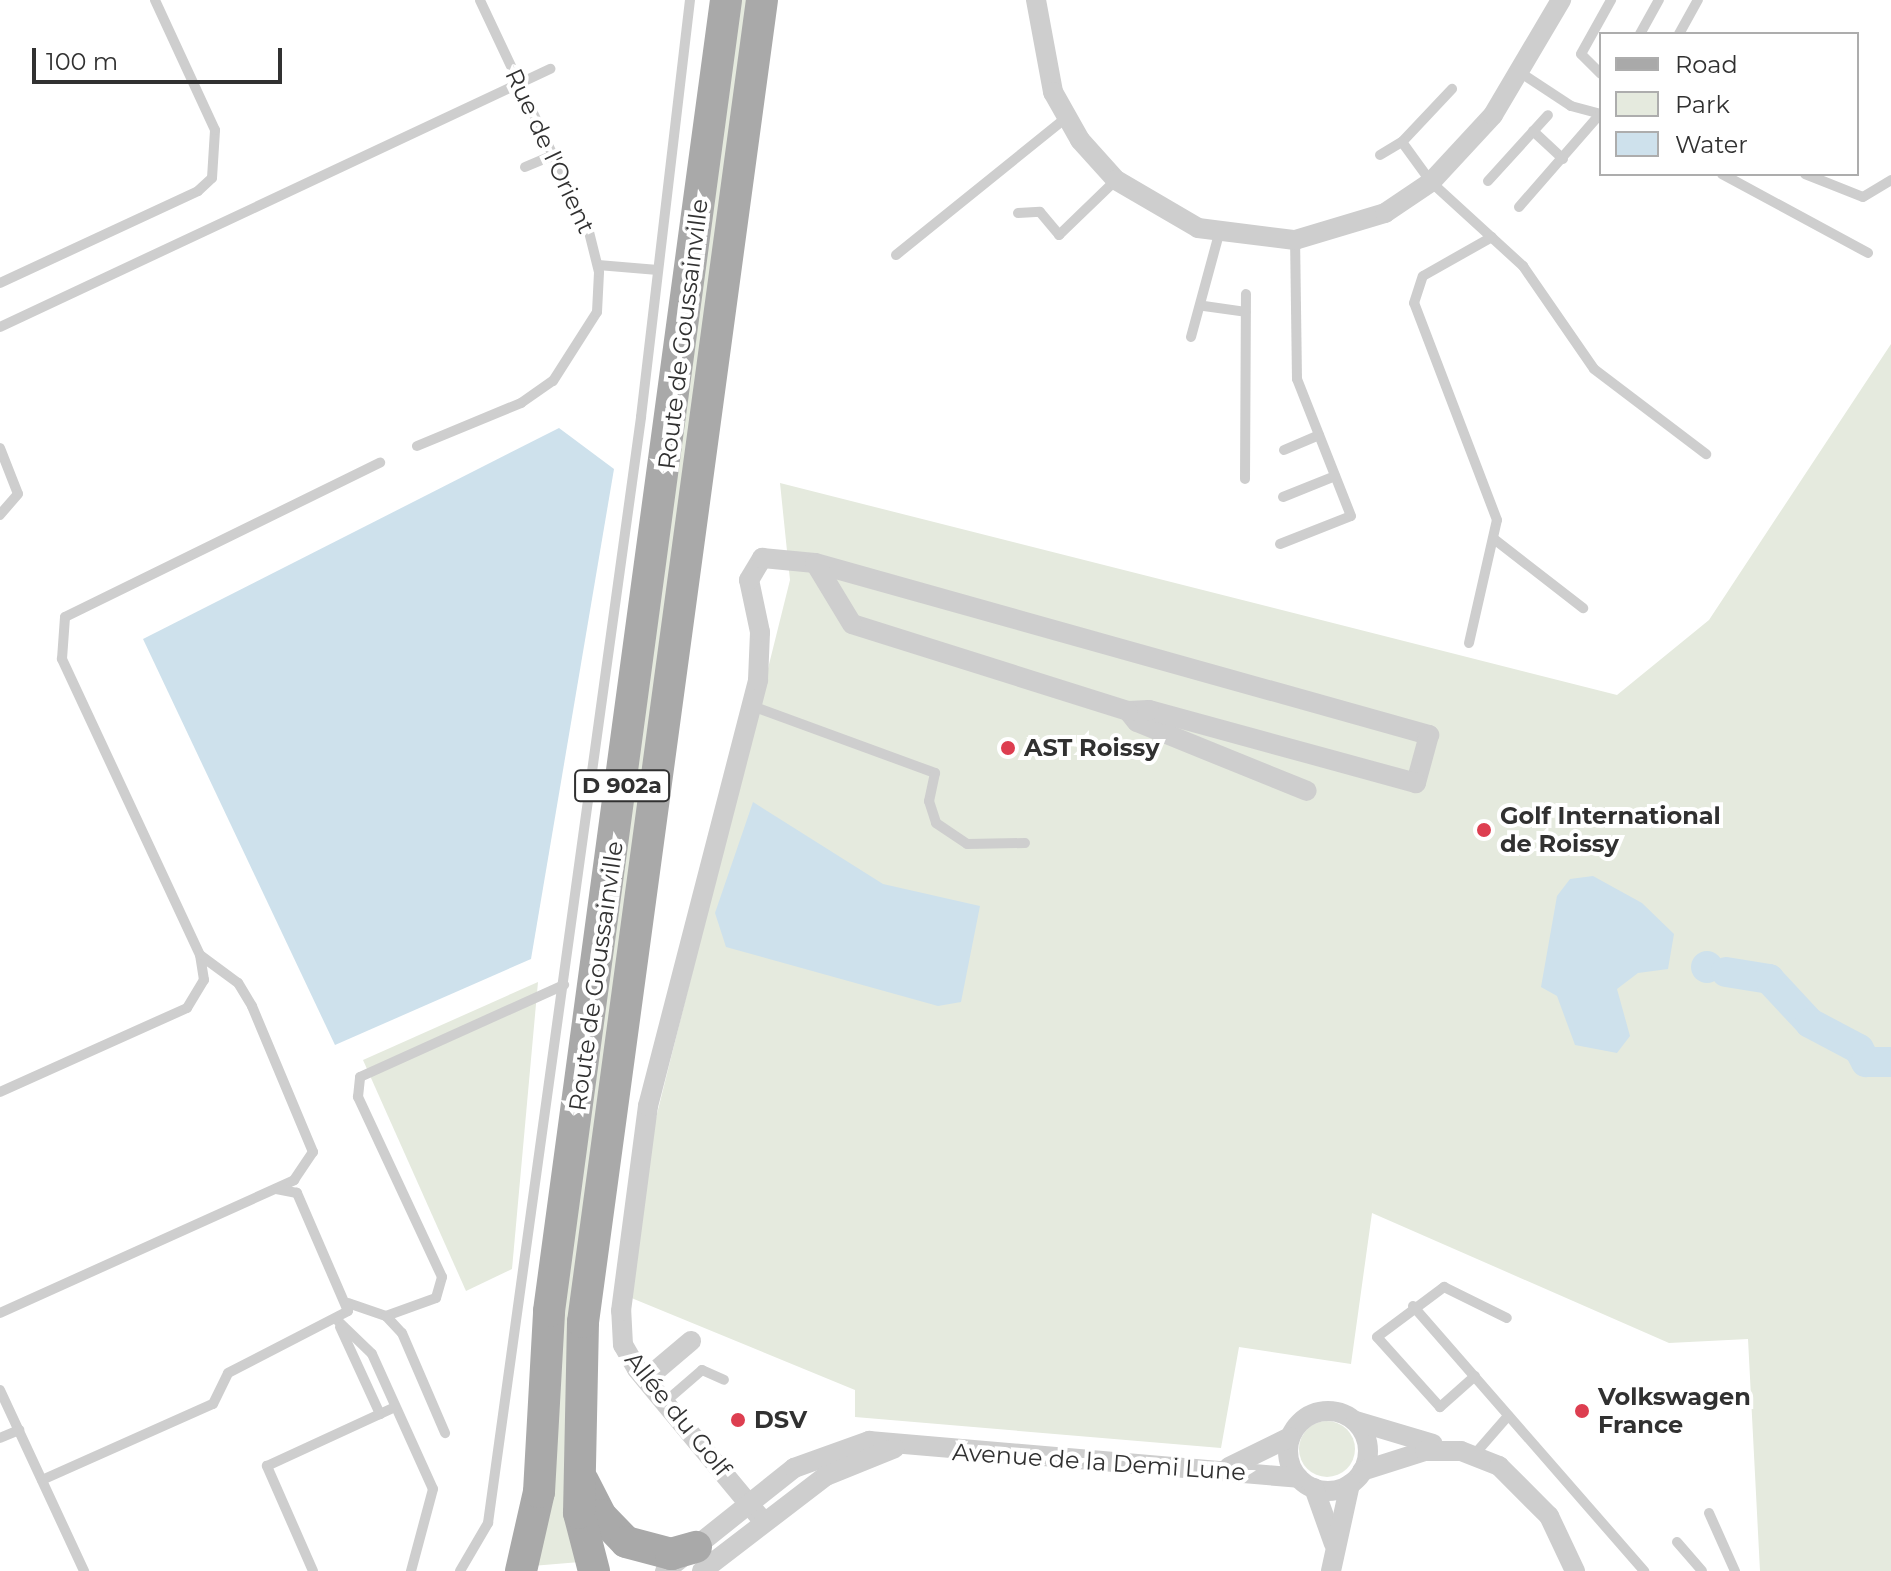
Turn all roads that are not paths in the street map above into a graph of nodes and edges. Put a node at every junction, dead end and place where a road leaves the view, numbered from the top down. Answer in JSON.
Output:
{"nodes":[{"id":1,"x":155,"y":0,"type":"edge"},
{"id":2,"x":480,"y":0,"type":"edge"},
{"id":3,"x":690,"y":0,"type":"edge"},
{"id":4,"x":726,"y":0,"type":"edge"},
{"id":5,"x":762,"y":0,"type":"edge"},
{"id":6,"x":1036,"y":0,"type":"edge"},
{"id":7,"x":1561,"y":0,"type":"edge"},
{"id":8,"x":1611,"y":0,"type":"edge"},
{"id":9,"x":1659,"y":0,"type":"edge"},
{"id":10,"x":1698,"y":0,"type":"edge"},
{"id":11,"x":1641,"y":32,"type":"edge"},
{"id":12,"x":1680,"y":32,"type":"edge"},
{"id":13,"x":550,"y":69,"type":"dead end"},
{"id":14,"x":1599,"y":72,"type":"edge"},
{"id":15,"x":1521,"y":73,"type":"junction"},
{"id":16,"x":520,"y":85,"type":"junction"},
{"id":17,"x":1452,"y":89,"type":"dead end"},
{"id":18,"x":1599,"y":113,"type":"edge"},
{"id":19,"x":1548,"y":115,"type":"dead end"},
{"id":20,"x":1599,"y":116,"type":"edge"},
{"id":21,"x":1066,"y":118,"type":"junction"},
{"id":22,"x":1533,"y":131,"type":"junction"},
{"id":23,"x":1402,"y":142,"type":"junction"},
{"id":24,"x":553,"y":155,"type":"junction"},
{"id":25,"x":1380,"y":155,"type":"dead end"},
{"id":26,"x":1563,"y":159,"type":"junction"},
{"id":27,"x":525,"y":167,"type":"dead end"},
{"id":28,"x":1726,"y":176,"type":"edge"},
{"id":29,"x":1810,"y":176,"type":"edge"},
{"id":30,"x":1116,"y":180,"type":"junction"},
{"id":31,"x":1891,"y":180,"type":"edge"},
{"id":32,"x":1488,"y":181,"type":"dead end"},
{"id":33,"x":1431,"y":182,"type":"junction"},
{"id":34,"x":1519,"y":207,"type":"dead end"},
{"id":35,"x":1018,"y":213,"type":"dead end"},
{"id":36,"x":1219,"y":234,"type":"junction"},
{"id":37,"x":1492,"y":237,"type":"junction"},
{"id":38,"x":1295,"y":240,"type":"junction"},
{"id":39,"x":1868,"y":253,"type":"dead end"},
{"id":40,"x":896,"y":255,"type":"dead end"},
{"id":41,"x":598,"y":265,"type":"junction"},
{"id":42,"x":658,"y":270,"type":"junction"},
{"id":43,"x":0,"y":283,"type":"edge"},
{"id":44,"x":1246,"y":294,"type":"dead end"},
{"id":45,"x":1204,"y":306,"type":"junction"},
{"id":46,"x":1246,"y":312,"type":"junction"},
{"id":47,"x":0,"y":327,"type":"edge"},
{"id":48,"x":1191,"y":337,"type":"dead end"},
{"id":49,"x":1319,"y":435,"type":"junction"},
{"id":50,"x":417,"y":446,"type":"dead end"},
{"id":51,"x":0,"y":448,"type":"edge"},
{"id":52,"x":1284,"y":450,"type":"dead end"},
{"id":53,"x":1706,"y":454,"type":"dead end"},
{"id":54,"x":380,"y":463,"type":"dead end"},
{"id":55,"x":1335,"y":476,"type":"junction"},
{"id":56,"x":1245,"y":479,"type":"dead end"},
{"id":57,"x":1283,"y":497,"type":"dead end"},
{"id":58,"x":0,"y":515,"type":"edge"},
{"id":59,"x":1494,"y":539,"type":"junction"},
{"id":60,"x":1280,"y":544,"type":"dead end"},
{"id":61,"x":815,"y":563,"type":"junction"},
{"id":62,"x":1583,"y":608,"type":"dead end"},
{"id":63,"x":1469,"y":643,"type":"dead end"},
{"id":64,"x":752,"y":706,"type":"junction"},
{"id":65,"x":1128,"y":711,"type":"junction"},
{"id":66,"x":1307,"y":791,"type":"dead end"},
{"id":67,"x":1025,"y":843,"type":"dead end"},
{"id":68,"x":200,"y":955,"type":"junction"},
{"id":69,"x":564,"y":985,"type":"junction"},
{"id":70,"x":0,"y":1092,"type":"edge"},
{"id":71,"x":275,"y":1189,"type":"junction"},
{"id":72,"x":348,"y":1303,"type":"junction"},
{"id":73,"x":1413,"y":1306,"type":"junction"},
{"id":74,"x":0,"y":1313,"type":"edge"},
{"id":75,"x":386,"y":1316,"type":"junction"},
{"id":76,"x":1507,"y":1318,"type":"dead end"},
{"id":77,"x":338,"y":1321,"type":"junction"},
{"id":78,"x":691,"y":1341,"type":"dead end"},
{"id":79,"x":1475,"y":1376,"type":"junction"},
{"id":80,"x":646,"y":1379,"type":"junction"},
{"id":81,"x":724,"y":1380,"type":"dead end"},
{"id":82,"x":0,"y":1390,"type":"edge"},
{"id":83,"x":665,"y":1402,"type":"junction"},
{"id":84,"x":395,"y":1407,"type":"junction"},
{"id":85,"x":380,"y":1414,"type":"junction"},
{"id":86,"x":1508,"y":1416,"type":"junction"},
{"id":87,"x":1356,"y":1421,"type":"junction"},
{"id":88,"x":19,"y":1430,"type":"junction"},
{"id":89,"x":445,"y":1433,"type":"dead end"},
{"id":90,"x":1290,"y":1437,"type":"junction"},
{"id":91,"x":0,"y":1438,"type":"edge"},
{"id":92,"x":899,"y":1447,"type":"junction"},
{"id":93,"x":1467,"y":1453,"type":"junction"},
{"id":94,"x":1213,"y":1472,"type":"junction"},
{"id":95,"x":579,"y":1476,"type":"junction"},
{"id":96,"x":1356,"y":1478,"type":"junction"},
{"id":97,"x":42,"y":1480,"type":"junction"},
{"id":98,"x":1306,"y":1483,"type":"junction"},
{"id":99,"x":749,"y":1504,"type":"junction"},
{"id":100,"x":1709,"y":1513,"type":"dead end"},
{"id":101,"x":763,"y":1521,"type":"junction"},
{"id":102,"x":1677,"y":1542,"type":"dead end"},
{"id":103,"x":1334,"y":1544,"type":"junction"},
{"id":104,"x":699,"y":1559,"type":"edge"},
{"id":105,"x":84,"y":1571,"type":"edge"},
{"id":106,"x":313,"y":1571,"type":"edge"},
{"id":107,"x":411,"y":1571,"type":"edge"},
{"id":108,"x":460,"y":1571,"type":"edge"},
{"id":109,"x":521,"y":1571,"type":"edge"},
{"id":110,"x":594,"y":1571,"type":"edge"},
{"id":111,"x":665,"y":1571,"type":"edge"},
{"id":112,"x":1331,"y":1571,"type":"edge"},
{"id":113,"x":1575,"y":1571,"type":"edge"},
{"id":114,"x":1644,"y":1571,"type":"edge"},
{"id":115,"x":1702,"y":1571,"type":"edge"},
{"id":116,"x":1735,"y":1571,"type":"edge"}],
"edges":[{"from":1,"to":43,"type":"lane"},
{"from":2,"to":16,"type":"lane","name":"Rue de l'Orient"},
{"from":3,"to":42,"type":"lane"},
{"from":4,"to":109,"type":"main road","name":"Route de Goussainville","number":"D 902a"},
{"from":5,"to":95,"type":"main road","name":"Route de Goussainville","number":"D 902a"},
{"from":6,"to":21,"type":"street"},
{"from":7,"to":15,"type":"street"},
{"from":8,"to":14,"type":"lane"},
{"from":9,"to":11,"type":"lane"},
{"from":10,"to":12,"type":"lane"},
{"from":13,"to":16,"type":"lane"},
{"from":15,"to":18,"type":"lane"},
{"from":15,"to":33,"type":"street"},
{"from":16,"to":24,"type":"lane","name":"Rue de l'Orient"},
{"from":16,"to":47,"type":"lane"},
{"from":17,"to":23,"type":"lane"},
{"from":19,"to":22,"type":"lane"},
{"from":20,"to":26,"type":"lane"},
{"from":21,"to":30,"type":"street"},
{"from":21,"to":40,"type":"lane"},
{"from":22,"to":26,"type":"lane"},
{"from":22,"to":32,"type":"lane"},
{"from":23,"to":25,"type":"lane"},
{"from":23,"to":33,"type":"lane"},
{"from":24,"to":27,"type":"lane"},
{"from":24,"to":41,"type":"lane","name":"Rue de l'Orient"},
{"from":26,"to":34,"type":"lane"},
{"from":28,"to":39,"type":"lane"},
{"from":29,"to":31,"type":"lane"},
{"from":30,"to":35,"type":"lane"},
{"from":30,"to":36,"type":"street"},
{"from":33,"to":37,"type":"lane"},
{"from":33,"to":38,"type":"street"},
{"from":36,"to":38,"type":"street"},
{"from":36,"to":45,"type":"lane"},
{"from":37,"to":53,"type":"lane"},
{"from":37,"to":59,"type":"lane"},
{"from":38,"to":49,"type":"lane"},
{"from":41,"to":42,"type":"lane"},
{"from":41,"to":50,"type":"lane","name":"Rue de l'Orient"},
{"from":42,"to":69,"type":"lane"},
{"from":44,"to":46,"type":"lane"},
{"from":45,"to":46,"type":"lane"},
{"from":45,"to":48,"type":"lane"},
{"from":46,"to":56,"type":"lane"},
{"from":49,"to":52,"type":"lane"},
{"from":49,"to":55,"type":"lane"},
{"from":51,"to":58,"type":"lane"},
{"from":54,"to":68,"type":"lane"},
{"from":55,"to":57,"type":"lane"},
{"from":55,"to":60,"type":"lane"},
{"from":59,"to":62,"type":"lane"},
{"from":59,"to":63,"type":"lane"},
{"from":61,"to":64,"type":"street","name":"Allée du Golf"},
{"from":61,"to":65,"type":"street"},
{"from":61,"to":65,"type":"street"},
{"from":64,"to":67,"type":"lane"},
{"from":64,"to":80,"type":"street","name":"Allée du Golf"},
{"from":65,"to":66,"type":"street"},
{"from":68,"to":70,"type":"lane"},
{"from":68,"to":71,"type":"lane"},
{"from":69,"to":75,"type":"lane"},
{"from":69,"to":108,"type":"lane"},
{"from":71,"to":72,"type":"lane"},
{"from":71,"to":74,"type":"lane"},
{"from":72,"to":75,"type":"lane"},
{"from":72,"to":77,"type":"lane"},
{"from":73,"to":76,"type":"lane"},
{"from":73,"to":79,"type":"lane"},
{"from":73,"to":79,"type":"lane"},
{"from":75,"to":89,"type":"lane"},
{"from":77,"to":84,"type":"lane"},
{"from":77,"to":85,"type":"lane"},
{"from":77,"to":97,"type":"lane"},
{"from":78,"to":80,"type":"street"},
{"from":79,"to":86,"type":"lane"},
{"from":80,"to":83,"type":"street","name":"Allée du Golf"},
{"from":81,"to":83,"type":"lane"},
{"from":82,"to":88,"type":"lane"},
{"from":83,"to":99,"type":"street","name":"Allée du Golf"},
{"from":84,"to":85,"type":"lane"},
{"from":84,"to":107,"type":"lane"},
{"from":85,"to":106,"type":"lane"},
{"from":86,"to":93,"type":"lane"},
{"from":86,"to":114,"type":"lane"},
{"from":87,"to":90,"type":"street"},
{"from":87,"to":93,"type":"street"},
{"from":87,"to":96,"type":"street"},
{"from":88,"to":91,"type":"lane"},
{"from":88,"to":97,"type":"lane"},
{"from":90,"to":94,"type":"street"},
{"from":90,"to":98,"type":"street"},
{"from":92,"to":94,"type":"street","name":"Avenue de la Demi Lune"},
{"from":92,"to":99,"type":"street","name":"Avenue de la Demi Lune"},
{"from":92,"to":101,"type":"street","name":"Avenue de la Demi Lune"},
{"from":93,"to":96,"type":"street"},
{"from":93,"to":113,"type":"street"},
{"from":94,"to":98,"type":"street","name":"Avenue de la Demi Lune"},
{"from":95,"to":104,"type":"main road"},
{"from":95,"to":110,"type":"main road","name":"Route de Goussainville","number":"D 902a"},
{"from":96,"to":98,"type":"street"},
{"from":96,"to":103,"type":"street"},
{"from":97,"to":105,"type":"lane"},
{"from":98,"to":103,"type":"street"},
{"from":99,"to":101,"type":"street","name":"Allée du Golf"},
{"from":99,"to":104,"type":"street","name":"Avenue de la Demi Lune"},
{"from":100,"to":116,"type":"lane"},
{"from":101,"to":104,"type":"street","name":"Avenue de la Demi Lune"},
{"from":102,"to":115,"type":"lane"},
{"from":103,"to":112,"type":"street"},
{"from":104,"to":111,"type":"street","name":"Avenue de la Demi Lune"}]}
